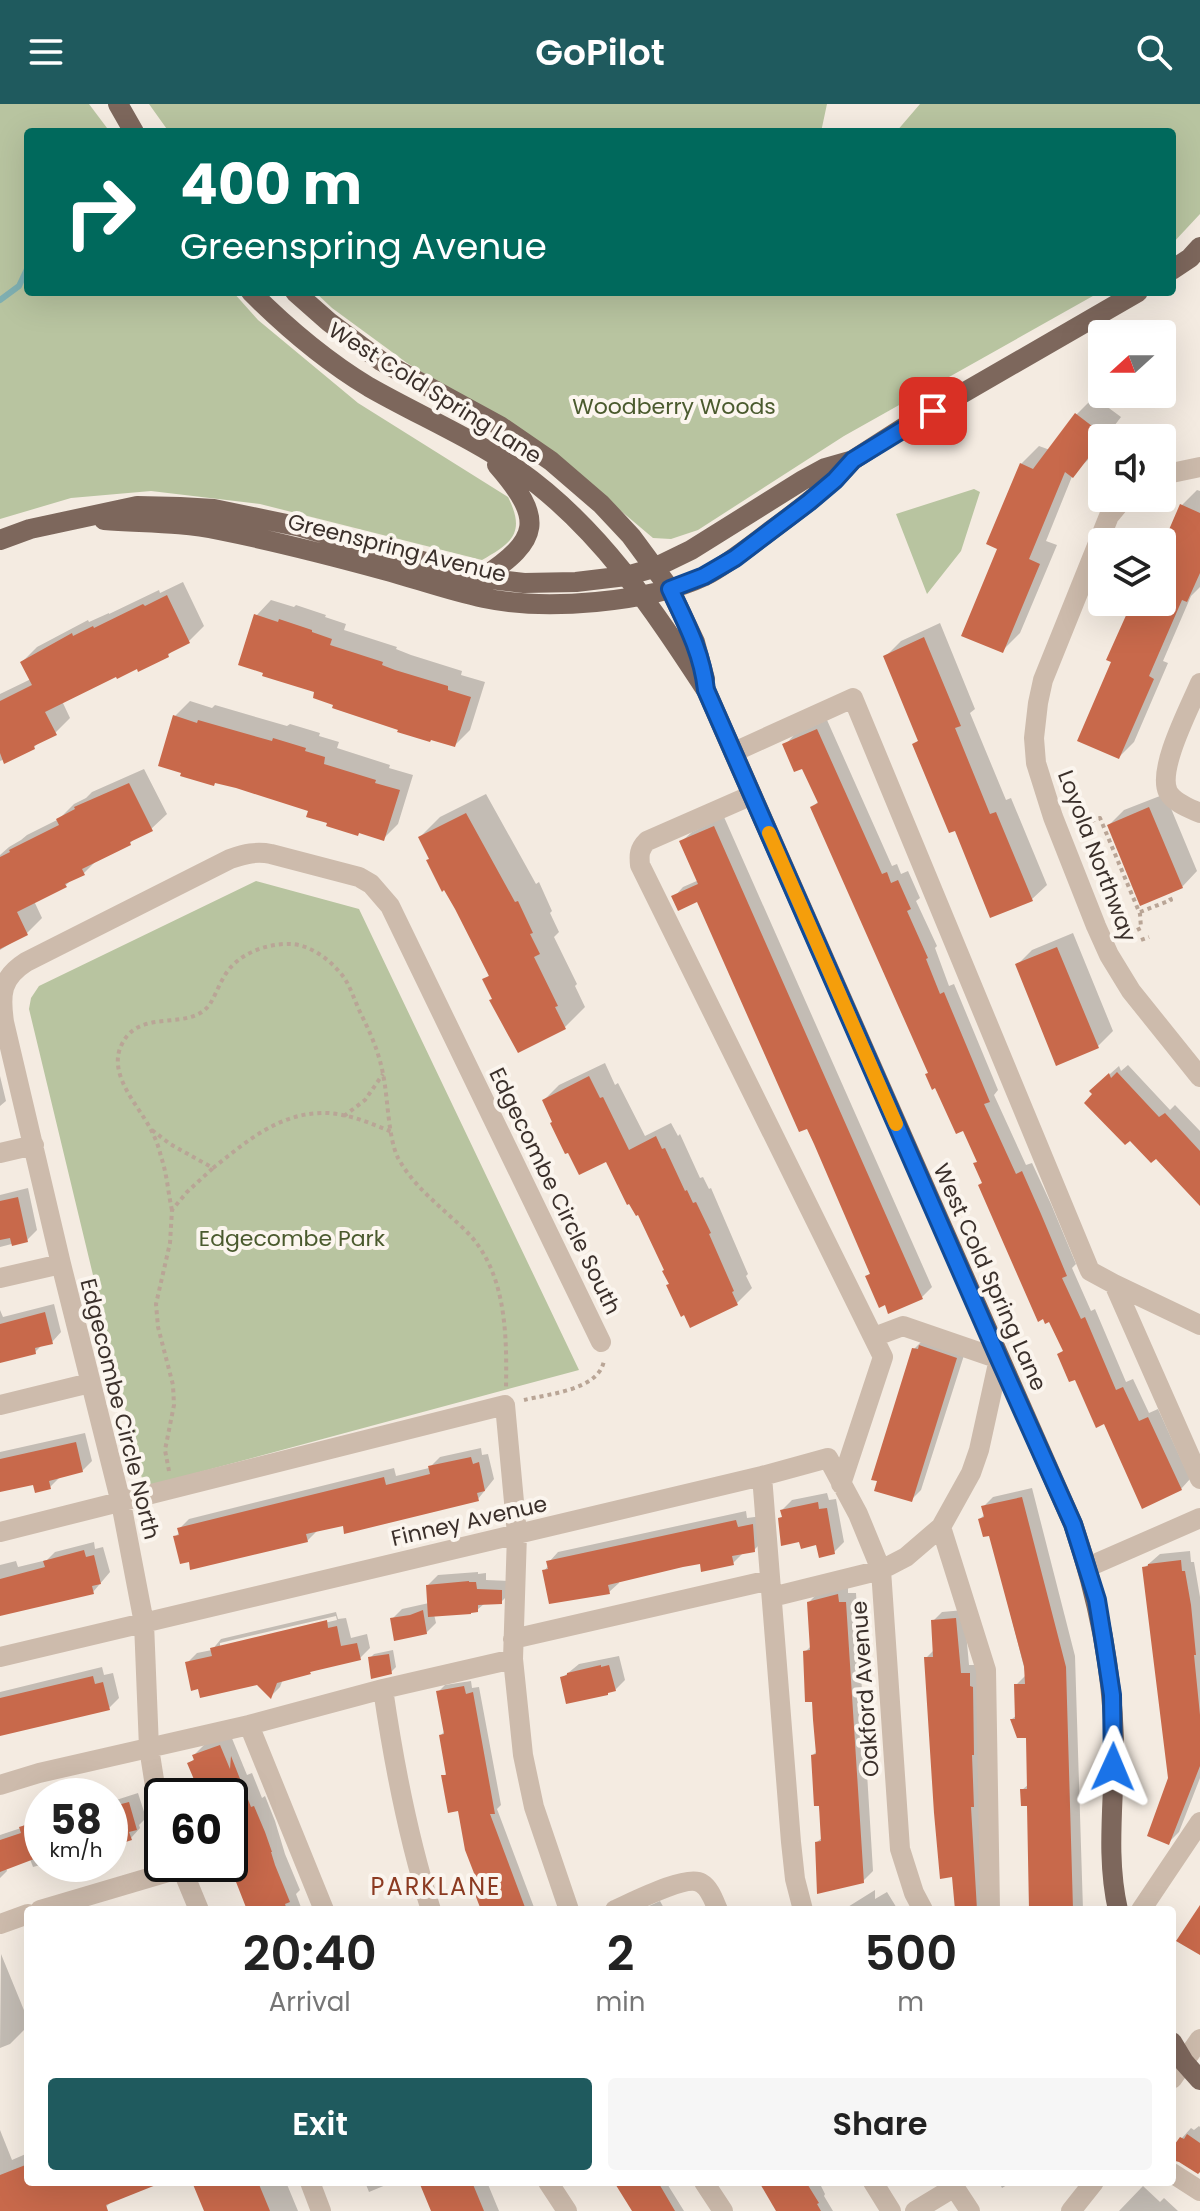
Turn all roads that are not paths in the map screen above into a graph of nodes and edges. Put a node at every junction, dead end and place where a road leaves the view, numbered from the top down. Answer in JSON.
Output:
{"nodes":[{"id":1,"x":126,"y":117,"type":"edge"},
{"id":2,"x":144,"y":128,"type":"edge"},
{"id":3,"x":1197,"y":258,"type":"edge"},
{"id":4,"x":1176,"y":268,"type":"edge"},
{"id":5,"x":255,"y":296,"type":"edge"},
{"id":6,"x":300,"y":296,"type":"edge"},
{"id":7,"x":1131,"y":296,"type":"edge"},
{"id":8,"x":484,"y":450,"type":"junction"},
{"id":9,"x":853,"y":460,"type":"junction"},
{"id":10,"x":1200,"y":467,"type":"edge"},
{"id":11,"x":1176,"y":472,"type":"edge"},
{"id":12,"x":1112,"y":512,"type":"edge"},
{"id":13,"x":80,"y":518,"type":"junction"},
{"id":14,"x":0,"y":540,"type":"edge"},
{"id":15,"x":654,"y":568,"type":"junction"},
{"id":16,"x":626,"y":576,"type":"junction"},
{"id":17,"x":482,"y":578,"type":"junction"},
{"id":18,"x":670,"y":589,"type":"junction"},
{"id":19,"x":642,"y":595,"type":"junction"},
{"id":20,"x":1200,"y":683,"type":"edge"},
{"id":21,"x":706,"y":690,"type":"junction"},
{"id":22,"x":734,"y":752,"type":"junction"},
{"id":23,"x":752,"y":795,"type":"junction"},
{"id":24,"x":1200,"y":813,"type":"edge"},
{"id":25,"x":2,"y":1022,"type":"edge"},
{"id":26,"x":1200,"y":1077,"type":"edge"},
{"id":27,"x":34,"y":1145,"type":"junction"},
{"id":28,"x":0,"y":1153,"type":"edge"},
{"id":29,"x":61,"y":1264,"type":"junction"},
{"id":30,"x":0,"y":1278,"type":"edge"},
{"id":31,"x":1114,"y":1284,"type":"junction"},
{"id":32,"x":1200,"y":1325,"type":"edge"},
{"id":33,"x":874,"y":1337,"type":"junction"},
{"id":34,"x":601,"y":1342,"type":"road end"},
{"id":35,"x":999,"y":1359,"type":"junction"},
{"id":36,"x":90,"y":1383,"type":"junction"},
{"id":37,"x":0,"y":1405,"type":"edge"},
{"id":38,"x":762,"y":1476,"type":"junction"},
{"id":39,"x":1200,"y":1479,"type":"edge"},
{"id":40,"x":841,"y":1484,"type":"junction"},
{"id":41,"x":121,"y":1503,"type":"junction"},
{"id":42,"x":1200,"y":1518,"type":"edge"},
{"id":43,"x":941,"y":1527,"type":"junction"},
{"id":44,"x":0,"y":1532,"type":"edge"},
{"id":45,"x":517,"y":1534,"type":"junction"},
{"id":46,"x":1088,"y":1567,"type":"junction"},
{"id":47,"x":881,"y":1570,"type":"junction"},
{"id":48,"x":771,"y":1588,"type":"junction"},
{"id":49,"x":144,"y":1623,"type":"junction"},
{"id":50,"x":513,"y":1649,"type":"junction"},
{"id":51,"x":0,"y":1657,"type":"edge"},
{"id":52,"x":383,"y":1689,"type":"junction"},
{"id":53,"x":249,"y":1725,"type":"junction"},
{"id":54,"x":149,"y":1748,"type":"junction"},
{"id":55,"x":154,"y":1778,"type":"edge"},
{"id":56,"x":0,"y":1785,"type":"edge"},
{"id":57,"x":1200,"y":1822,"type":"edge"},
{"id":58,"x":144,"y":1878,"type":"edge"},
{"id":59,"x":188,"y":1882,"type":"edge"},
{"id":60,"x":53,"y":1906,"type":"edge"},
{"id":61,"x":197,"y":1906,"type":"edge"},
{"id":62,"x":322,"y":1906,"type":"edge"},
{"id":63,"x":430,"y":1906,"type":"edge"},
{"id":64,"x":568,"y":1906,"type":"edge"},
{"id":65,"x":625,"y":1906,"type":"edge"},
{"id":66,"x":716,"y":1906,"type":"edge"},
{"id":67,"x":802,"y":1906,"type":"edge"},
{"id":68,"x":921,"y":1906,"type":"edge"},
{"id":69,"x":990,"y":1906,"type":"edge"},
{"id":70,"x":1117,"y":1906,"type":"edge"},
{"id":71,"x":1144,"y":1906,"type":"edge"},
{"id":72,"x":24,"y":1915,"type":"edge"},
{"id":73,"x":0,"y":1924,"type":"edge"},
{"id":74,"x":1200,"y":2039,"type":"edge"},
{"id":75,"x":1178,"y":2070,"type":"edge"},
{"id":76,"x":1200,"y":2080,"type":"edge"},
{"id":77,"x":1176,"y":2176,"type":"edge"},
{"id":78,"x":312,"y":2186,"type":"edge"},
{"id":79,"x":551,"y":2186,"type":"edge"},
{"id":80,"x":707,"y":2186,"type":"edge"},
{"id":81,"x":875,"y":2186,"type":"edge"},
{"id":82,"x":951,"y":2186,"type":"edge"},
{"id":83,"x":953,"y":2186,"type":"edge"},
{"id":84,"x":1091,"y":2186,"type":"edge"},
{"id":85,"x":1200,"y":2191,"type":"edge"},
{"id":86,"x":321,"y":2211,"type":"edge"},
{"id":87,"x":567,"y":2211,"type":"edge"},
{"id":88,"x":723,"y":2211,"type":"edge"},
{"id":89,"x":891,"y":2211,"type":"edge"},
{"id":90,"x":915,"y":2211,"type":"edge"},
{"id":91,"x":970,"y":2211,"type":"edge"},
{"id":92,"x":1071,"y":2211,"type":"edge"}],
"edges":[{"from":1,"to":2,"type":"main road"},
{"from":3,"to":4,"type":"main road"},
{"from":5,"to":8,"type":"main road","name":"West Cold Spring Lane"},
{"from":6,"to":15,"type":"main road","name":"West Cold Spring Lane"},
{"from":7,"to":9,"type":"main road","name":"Greenspring Avenue"},
{"from":8,"to":16,"type":"main road","name":"West Cold Spring Lane"},
{"from":8,"to":17,"type":"main road"},
{"from":9,"to":15,"type":"main road","name":"Greenspring Avenue"},
{"from":9,"to":18,"type":"main road","name":"Greenspring Avenue"},
{"from":10,"to":11,"type":"street"},
{"from":12,"to":26,"type":"street","name":"Loyola Northway"},
{"from":13,"to":14,"type":"main road","name":"Greenspring Avenue"},
{"from":13,"to":17,"type":"main road","name":"Greenspring Avenue"},
{"from":13,"to":19,"type":"main road","name":"Greenspring Avenue"},
{"from":15,"to":16,"type":"main road","name":"Greenspring Avenue"},
{"from":15,"to":18,"type":"main road","name":"West Cold Spring Lane"},
{"from":16,"to":17,"type":"main road","name":"Greenspring Avenue"},
{"from":16,"to":19,"type":"main road","name":"West Cold Spring Lane"},
{"from":18,"to":19,"type":"main road","name":"Greenspring Avenue"},
{"from":18,"to":21,"type":"main road","name":"West Cold Spring Lane"},
{"from":19,"to":21,"type":"main road","name":"West Cold Spring Lane"},
{"from":20,"to":24,"type":"street"},
{"from":21,"to":22,"type":"main road","name":"West Cold Spring Lane"},
{"from":22,"to":23,"type":"main road","name":"West Cold Spring Lane"},
{"from":22,"to":31,"type":"street"},
{"from":23,"to":33,"type":"street"},
{"from":23,"to":35,"type":"main road","name":"West Cold Spring Lane"},
{"from":25,"to":27,"type":"street","name":"Edgecombe Circle North"},
{"from":25,"to":34,"type":"street","name":"Edgecombe Circle South"},
{"from":27,"to":28,"type":"street"},
{"from":27,"to":29,"type":"street","name":"Edgecombe Circle North"},
{"from":29,"to":30,"type":"street"},
{"from":29,"to":36,"type":"street","name":"Edgecombe Circle North"},
{"from":31,"to":32,"type":"street"},
{"from":31,"to":39,"type":"street"},
{"from":33,"to":35,"type":"street"},
{"from":33,"to":40,"type":"street"},
{"from":35,"to":43,"type":"street","name":"Oakford Avenue"},
{"from":35,"to":46,"type":"main road","name":"West Cold Spring Lane"},
{"from":36,"to":37,"type":"street"},
{"from":36,"to":41,"type":"street","name":"Edgecombe Circle North"},
{"from":38,"to":40,"type":"street","name":"Finney Avenue"},
{"from":38,"to":45,"type":"street","name":"Finney Avenue"},
{"from":38,"to":48,"type":"street"},
{"from":40,"to":47,"type":"street","name":"Finney Avenue"},
{"from":41,"to":44,"type":"street"},
{"from":41,"to":45,"type":"street"},
{"from":41,"to":49,"type":"street","name":"Edgecombe Circle North"},
{"from":42,"to":46,"type":"street"},
{"from":43,"to":47,"type":"street","name":"Oakford Avenue"},
{"from":43,"to":69,"type":"street"},
{"from":45,"to":49,"type":"street","name":"Finney Avenue"},
{"from":45,"to":50,"type":"street"},
{"from":46,"to":70,"type":"main road","name":"West Cold Spring Lane"},
{"from":47,"to":48,"type":"street"},
{"from":47,"to":68,"type":"street","name":"Oakford Avenue"},
{"from":48,"to":50,"type":"street"},
{"from":48,"to":67,"type":"street"},
{"from":49,"to":51,"type":"street","name":"Finney Avenue"},
{"from":49,"to":54,"type":"street","name":"Edgecombe Circle North"},
{"from":50,"to":52,"type":"street"},
{"from":50,"to":64,"type":"street"},
{"from":52,"to":53,"type":"street"},
{"from":52,"to":63,"type":"street"},
{"from":53,"to":54,"type":"street"},
{"from":53,"to":62,"type":"street"},
{"from":54,"to":55,"type":"street","name":"Edgecombe Circle North"},
{"from":54,"to":56,"type":"street"},
{"from":57,"to":71,"type":"street"},
{"from":58,"to":60,"type":"street"},
{"from":59,"to":61,"type":"street"},
{"from":65,"to":66,"type":"street"},
{"from":72,"to":73,"type":"street"},
{"from":74,"to":75,"type":"street"},
{"from":75,"to":76,"type":"main road"},
{"from":77,"to":85,"type":"street"},
{"from":78,"to":86,"type":"street"},
{"from":79,"to":87,"type":"street"},
{"from":80,"to":88,"type":"street"},
{"from":81,"to":89,"type":"street"},
{"from":82,"to":90,"type":"street"},
{"from":83,"to":91,"type":"street"},
{"from":84,"to":92,"type":"street"}]}
